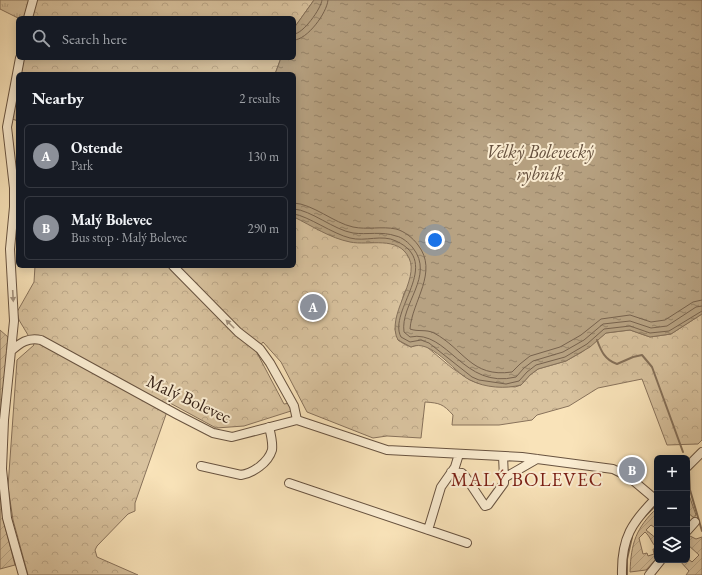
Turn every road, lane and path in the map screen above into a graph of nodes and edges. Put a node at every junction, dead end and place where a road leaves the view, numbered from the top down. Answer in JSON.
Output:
{"nodes":[{"id":1,"x":33,"y":0,"type":"edge"},
{"id":2,"x":29,"y":16,"type":"edge"},
{"id":3,"x":20,"y":60,"type":"edge"},
{"id":4,"x":17,"y":72,"type":"edge"},
{"id":5,"x":16,"y":78,"type":"edge"},
{"id":6,"x":11,"y":104,"type":"junction"},
{"id":7,"x":16,"y":108,"type":"edge"},
{"id":8,"x":175,"y":268,"type":"edge"},
{"id":9,"x":12,"y":350,"type":"junction"},
{"id":10,"x":296,"y":420,"type":"junction"},
{"id":11,"x":269,"y":427,"type":"junction"},
{"id":12,"x":702,"y":452,"type":"edge"},
{"id":13,"x":459,"y":454,"type":"junction"},
{"id":14,"x":502,"y":456,"type":"junction"},
{"id":15,"x":537,"y":459,"type":"junction"},
{"id":16,"x":690,"y":464,"type":"edge"},
{"id":17,"x":201,"y":466,"type":"dead end"},
{"id":18,"x":452,"y":472,"type":"junction"},
{"id":19,"x":504,"y":478,"type":"junction"},
{"id":20,"x":289,"y":483,"type":"dead end"},
{"id":21,"x":654,"y":496,"type":"edge"},
{"id":22,"x":654,"y":500,"type":"edge"},
{"id":23,"x":695,"y":522,"type":"dead end"},
{"id":24,"x":690,"y":528,"type":"edge"},
{"id":25,"x":428,"y":530,"type":"junction"},
{"id":26,"x":467,"y":543,"type":"dead end"},
{"id":27,"x":659,"y":563,"type":"edge"},
{"id":28,"x":22,"y":571,"type":"edge"},
{"id":29,"x":622,"y":575,"type":"edge"},
{"id":30,"x":649,"y":575,"type":"edge"}],
"edges":[{"from":1,"to":2,"type":"street"},
{"from":3,"to":4,"type":"street"},
{"from":5,"to":6,"type":"street"},
{"from":6,"to":7,"type":"street"},
{"from":6,"to":9,"type":"street","one_way":true},
{"from":10,"to":8,"type":"street","one_way":true},
{"from":9,"to":11,"type":"street","name":"Malý Bolevec"},
{"from":9,"to":28,"type":"street"},
{"from":10,"to":11,"type":"street","name":"Malý Bolevec"},
{"from":10,"to":13,"type":"street"},
{"from":11,"to":17,"type":"street"},
{"from":12,"to":16,"type":"street"},
{"from":13,"to":14,"type":"street"},
{"from":13,"to":18,"type":"street"},
{"from":14,"to":15,"type":"street"},
{"from":14,"to":19,"type":"street"},
{"from":15,"to":19,"type":"street"},
{"from":15,"to":21,"type":"street"},
{"from":18,"to":19,"type":"street"},
{"from":18,"to":25,"type":"street"},
{"from":20,"to":25,"type":"street"},
{"from":22,"to":29,"type":"street"},
{"from":23,"to":24,"type":"street"},
{"from":25,"to":26,"type":"street"},
{"from":27,"to":30,"type":"street"}]}
